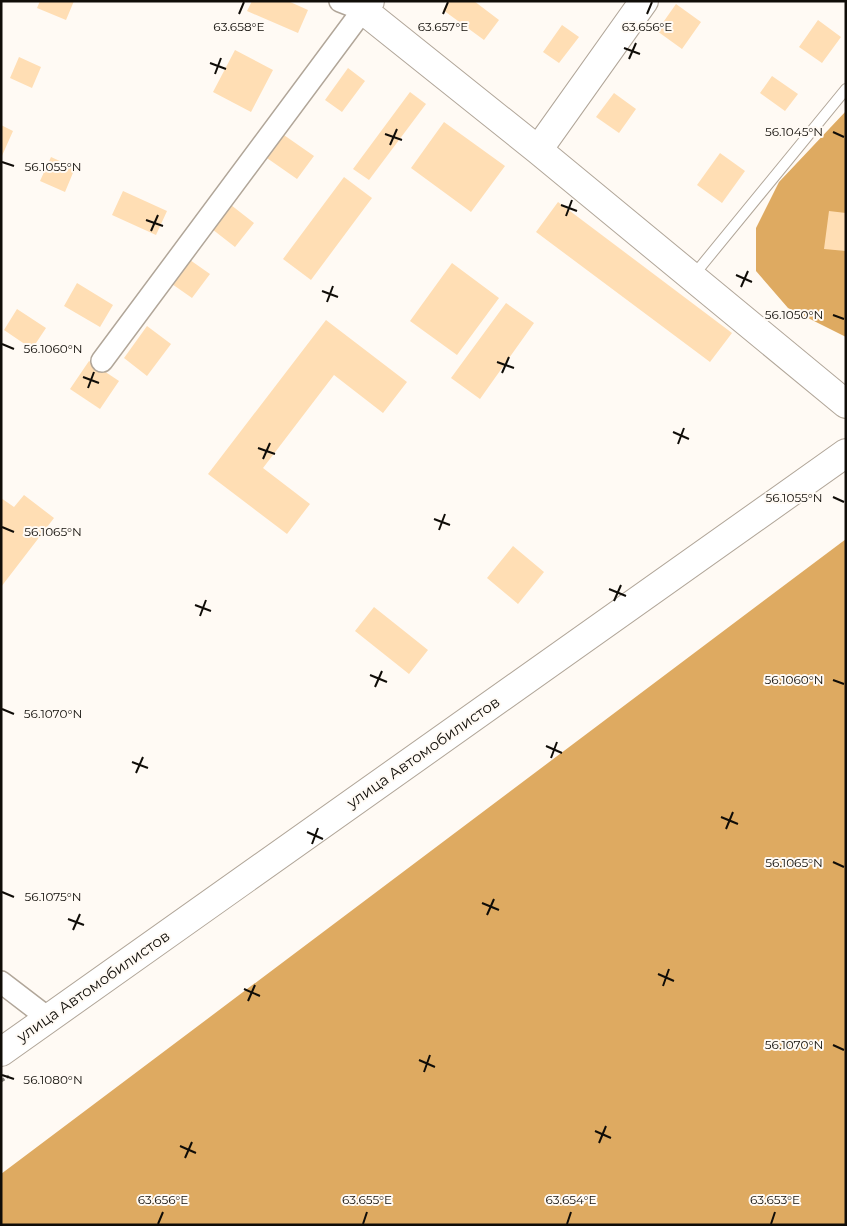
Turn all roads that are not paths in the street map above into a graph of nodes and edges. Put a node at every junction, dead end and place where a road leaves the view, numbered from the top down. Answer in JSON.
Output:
{"nodes":[{"id":1,"x":644,"y":1,"type":"edge"},
{"id":2,"x":358,"y":4,"type":"edge"},
{"id":3,"x":846,"y":89,"type":"edge"},
{"id":4,"x":538,"y":150,"type":"junction"},
{"id":5,"x":692,"y":277,"type":"junction"},
{"id":6,"x":102,"y":361,"type":"dead end"},
{"id":7,"x":846,"y":404,"type":"edge"},
{"id":8,"x":846,"y":453,"type":"edge"},
{"id":9,"x":1,"y":982,"type":"edge"},
{"id":10,"x":48,"y":1018,"type":"junction"},
{"id":11,"x":1,"y":1052,"type":"edge"}],
"edges":[{"from":1,"to":4,"type":"main road"},
{"from":2,"to":4,"type":"main road"},
{"from":2,"to":6,"type":"street"},
{"from":3,"to":5,"type":"lane"},
{"from":4,"to":5,"type":"main road"},
{"from":5,"to":7,"type":"main road"},
{"from":8,"to":10,"type":"main road","name":"улица Автомобилистов"},
{"from":9,"to":10,"type":"street"},
{"from":10,"to":11,"type":"main road","name":"улица Автомобилистов"}]}
